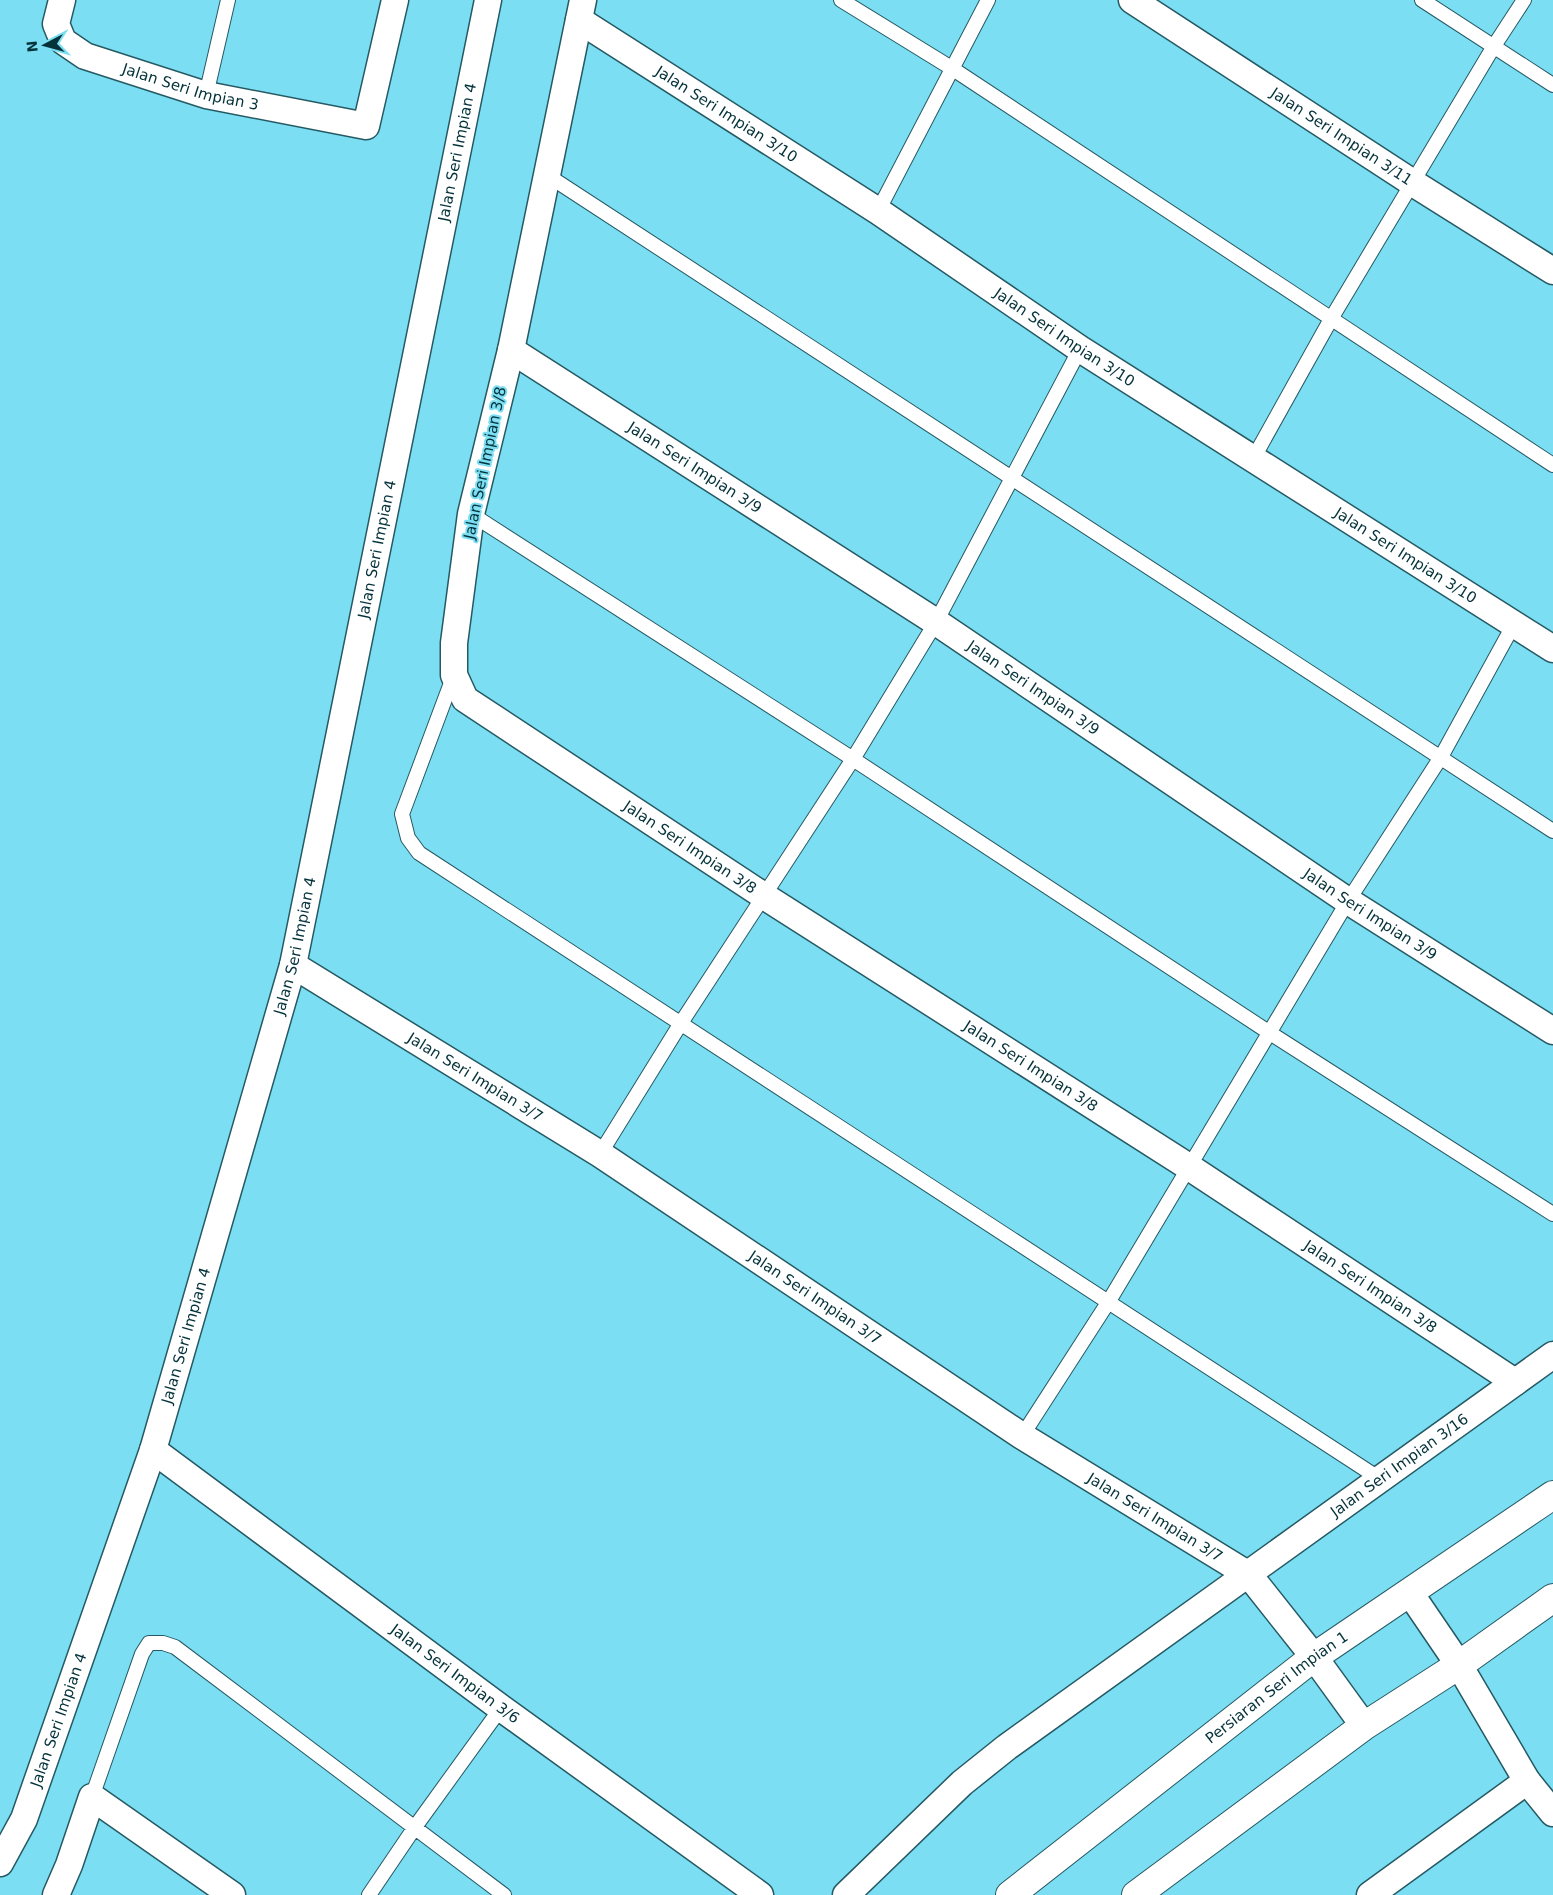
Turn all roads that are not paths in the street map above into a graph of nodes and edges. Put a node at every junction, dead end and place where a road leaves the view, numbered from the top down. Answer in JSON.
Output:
{"nodes":[{"id":1,"x":62,"y":0,"type":"edge"},
{"id":2,"x":228,"y":0,"type":"edge"},
{"id":3,"x":395,"y":0,"type":"edge"},
{"id":4,"x":488,"y":0,"type":"edge"},
{"id":5,"x":841,"y":0,"type":"edge"},
{"id":6,"x":988,"y":0,"type":"edge"},
{"id":7,"x":1132,"y":0,"type":"edge"},
{"id":8,"x":1422,"y":0,"type":"edge"},
{"id":9,"x":1524,"y":0,"type":"edge"},
{"id":10,"x":581,"y":10,"type":"edge"},
{"id":11,"x":1494,"y":46,"type":"junction"},
{"id":12,"x":952,"y":69,"type":"junction"},
{"id":13,"x":1553,"y":85,"type":"edge"},
{"id":14,"x":206,"y":95,"type":"junction"},
{"id":15,"x":547,"y":175,"type":"junction"},
{"id":16,"x":1413,"y":183,"type":"junction"},
{"id":17,"x":878,"y":211,"type":"junction"},
{"id":18,"x":1553,"y":271,"type":"edge"},
{"id":19,"x":1330,"y":319,"type":"junction"},
{"id":20,"x":1080,"y":349,"type":"junction"},
{"id":21,"x":511,"y":350,"type":"junction"},
{"id":22,"x":1253,"y":459,"type":"junction"},
{"id":23,"x":1553,"y":465,"type":"edge"},
{"id":24,"x":1012,"y":478,"type":"junction"},
{"id":25,"x":471,"y":514,"type":"junction"},
{"id":26,"x":936,"y":622,"type":"junction"},
{"id":27,"x":1514,"y":624,"type":"junction"},
{"id":28,"x":1553,"y":649,"type":"edge"},
{"id":29,"x":454,"y":675,"type":"junction"},
{"id":30,"x":1441,"y":757,"type":"junction"},
{"id":31,"x":853,"y":758,"type":"junction"},
{"id":32,"x":1553,"y":831,"type":"edge"},
{"id":33,"x":764,"y":896,"type":"junction"},
{"id":34,"x":1348,"y":901,"type":"junction"},
{"id":35,"x":292,"y":966,"type":"junction"},
{"id":36,"x":681,"y":1023,"type":"junction"},
{"id":37,"x":1553,"y":1031,"type":"edge"},
{"id":38,"x":1270,"y":1033,"type":"junction"},
{"id":39,"x":600,"y":1154,"type":"junction"},
{"id":40,"x":1189,"y":1167,"type":"junction"},
{"id":41,"x":1553,"y":1214,"type":"edge"},
{"id":42,"x":1109,"y":1301,"type":"junction"},
{"id":43,"x":1553,"y":1355,"type":"edge"},
{"id":44,"x":1515,"y":1382,"type":"junction"},
{"id":45,"x":1022,"y":1436,"type":"junction"},
{"id":46,"x":153,"y":1450,"type":"junction"},
{"id":47,"x":1380,"y":1479,"type":"junction"},
{"id":48,"x":1553,"y":1495,"type":"edge"},
{"id":49,"x":1249,"y":1575,"type":"junction"},
{"id":50,"x":1410,"y":1593,"type":"junction"},
{"id":51,"x":1553,"y":1598,"type":"edge"},
{"id":52,"x":1314,"y":1657,"type":"junction"},
{"id":53,"x":1459,"y":1666,"type":"junction"},
{"id":54,"x":501,"y":1708,"type":"junction"},
{"id":55,"x":1364,"y":1726,"type":"junction"},
{"id":56,"x":1527,"y":1780,"type":"junction"},
{"id":57,"x":92,"y":1797,"type":"junction"},
{"id":58,"x":1553,"y":1813,"type":"edge"},
{"id":59,"x":415,"y":1827,"type":"junction"},
{"id":60,"x":0,"y":1863,"type":"edge"},
{"id":61,"x":56,"y":1895,"type":"edge"},
{"id":62,"x":232,"y":1895,"type":"edge"},
{"id":63,"x":369,"y":1895,"type":"edge"},
{"id":64,"x":504,"y":1895,"type":"edge"},
{"id":65,"x":760,"y":1895,"type":"edge"},
{"id":66,"x":846,"y":1895,"type":"edge"},
{"id":67,"x":1010,"y":1895,"type":"edge"},
{"id":68,"x":1136,"y":1895,"type":"edge"},
{"id":69,"x":1370,"y":1895,"type":"edge"}],
"edges":[{"from":1,"to":14,"type":"street","name":"Jalan Seri Impian 3"},
{"from":2,"to":14,"type":"lane"},
{"from":3,"to":14,"type":"street","name":"Jalan Seri Impian 3"},
{"from":4,"to":35,"type":"street","name":"Jalan Seri Impian 4"},
{"from":5,"to":12,"type":"lane"},
{"from":6,"to":12,"type":"lane"},
{"from":7,"to":16,"type":"street","name":"Jalan Seri Impian 3/11"},
{"from":8,"to":11,"type":"lane"},
{"from":9,"to":11,"type":"lane"},
{"from":10,"to":15,"type":"street","name":"Jalan Seri Impian 3/8"},
{"from":10,"to":17,"type":"street","name":"Jalan Seri Impian 3/10"},
{"from":11,"to":13,"type":"lane"},
{"from":11,"to":16,"type":"lane"},
{"from":12,"to":17,"type":"lane"},
{"from":12,"to":19,"type":"lane"},
{"from":15,"to":21,"type":"street","name":"Jalan Seri Impian 3/8"},
{"from":15,"to":24,"type":"lane"},
{"from":16,"to":18,"type":"street","name":"Jalan Seri Impian 3/11"},
{"from":16,"to":19,"type":"lane"},
{"from":17,"to":20,"type":"street","name":"Jalan Seri Impian 3/10"},
{"from":19,"to":22,"type":"lane"},
{"from":19,"to":23,"type":"lane"},
{"from":20,"to":22,"type":"street","name":"Jalan Seri Impian 3/10"},
{"from":20,"to":24,"type":"lane"},
{"from":21,"to":25,"type":"street","name":"Jalan Seri Impian 3/8"},
{"from":21,"to":26,"type":"street","name":"Jalan Seri Impian 3/9"},
{"from":22,"to":27,"type":"street","name":"Jalan Seri Impian 3/10"},
{"from":24,"to":26,"type":"lane"},
{"from":24,"to":30,"type":"lane"},
{"from":25,"to":29,"type":"street","name":"Jalan Seri Impian 3/8"},
{"from":25,"to":31,"type":"lane"},
{"from":26,"to":31,"type":"lane"},
{"from":26,"to":34,"type":"street","name":"Jalan Seri Impian 3/9"},
{"from":27,"to":28,"type":"street","name":"Jalan Seri Impian 3/10"},
{"from":27,"to":30,"type":"lane"},
{"from":29,"to":33,"type":"street","name":"Jalan Seri Impian 3/8"},
{"from":29,"to":36,"type":"lane"},
{"from":30,"to":32,"type":"lane"},
{"from":30,"to":34,"type":"lane"},
{"from":31,"to":33,"type":"lane"},
{"from":31,"to":38,"type":"lane"},
{"from":33,"to":36,"type":"lane"},
{"from":33,"to":40,"type":"street","name":"Jalan Seri Impian 3/8"},
{"from":34,"to":37,"type":"street","name":"Jalan Seri Impian 3/9"},
{"from":34,"to":38,"type":"lane"},
{"from":35,"to":39,"type":"street","name":"Jalan Seri Impian 3/7"},
{"from":35,"to":46,"type":"street","name":"Jalan Seri Impian 4"},
{"from":36,"to":39,"type":"lane"},
{"from":36,"to":42,"type":"lane"},
{"from":38,"to":40,"type":"lane"},
{"from":38,"to":41,"type":"lane"},
{"from":39,"to":45,"type":"street","name":"Jalan Seri Impian 3/7"},
{"from":40,"to":42,"type":"lane"},
{"from":40,"to":44,"type":"street","name":"Jalan Seri Impian 3/8"},
{"from":42,"to":45,"type":"lane"},
{"from":42,"to":47,"type":"lane"},
{"from":43,"to":44,"type":"street","name":"Jalan Seri Impian 3/16"},
{"from":44,"to":47,"type":"street","name":"Jalan Seri Impian 3/16"},
{"from":45,"to":49,"type":"street","name":"Jalan Seri Impian 3/7"},
{"from":46,"to":54,"type":"street","name":"Jalan Seri Impian 3/6"},
{"from":46,"to":60,"type":"street","name":"Jalan Seri Impian 4"},
{"from":47,"to":49,"type":"street","name":"Jalan Seri Impian 3/16"},
{"from":48,"to":50,"type":"street","name":"Persiaran Seri Impian 1"},
{"from":49,"to":52,"type":"street","name":"Jalan Seri Impian 3/7"},
{"from":49,"to":66,"type":"street","name":"Jalan Seri Impian 3/16"},
{"from":50,"to":52,"type":"street","name":"Persiaran Seri Impian 1"},
{"from":50,"to":53,"type":"street"},
{"from":51,"to":53,"type":"street"},
{"from":52,"to":55,"type":"street","name":"Jalan Seri Impian 3/7"},
{"from":52,"to":67,"type":"street","name":"Persiaran Seri Impian 1"},
{"from":53,"to":55,"type":"street"},
{"from":53,"to":56,"type":"street"},
{"from":54,"to":59,"type":"lane"},
{"from":54,"to":65,"type":"street","name":"Jalan Seri Impian 3/6"},
{"from":55,"to":68,"type":"street"},
{"from":56,"to":58,"type":"street"},
{"from":56,"to":69,"type":"street"},
{"from":57,"to":59,"type":"lane"},
{"from":57,"to":61,"type":"street"},
{"from":57,"to":62,"type":"street"},
{"from":59,"to":63,"type":"lane"},
{"from":59,"to":64,"type":"lane"}]}
